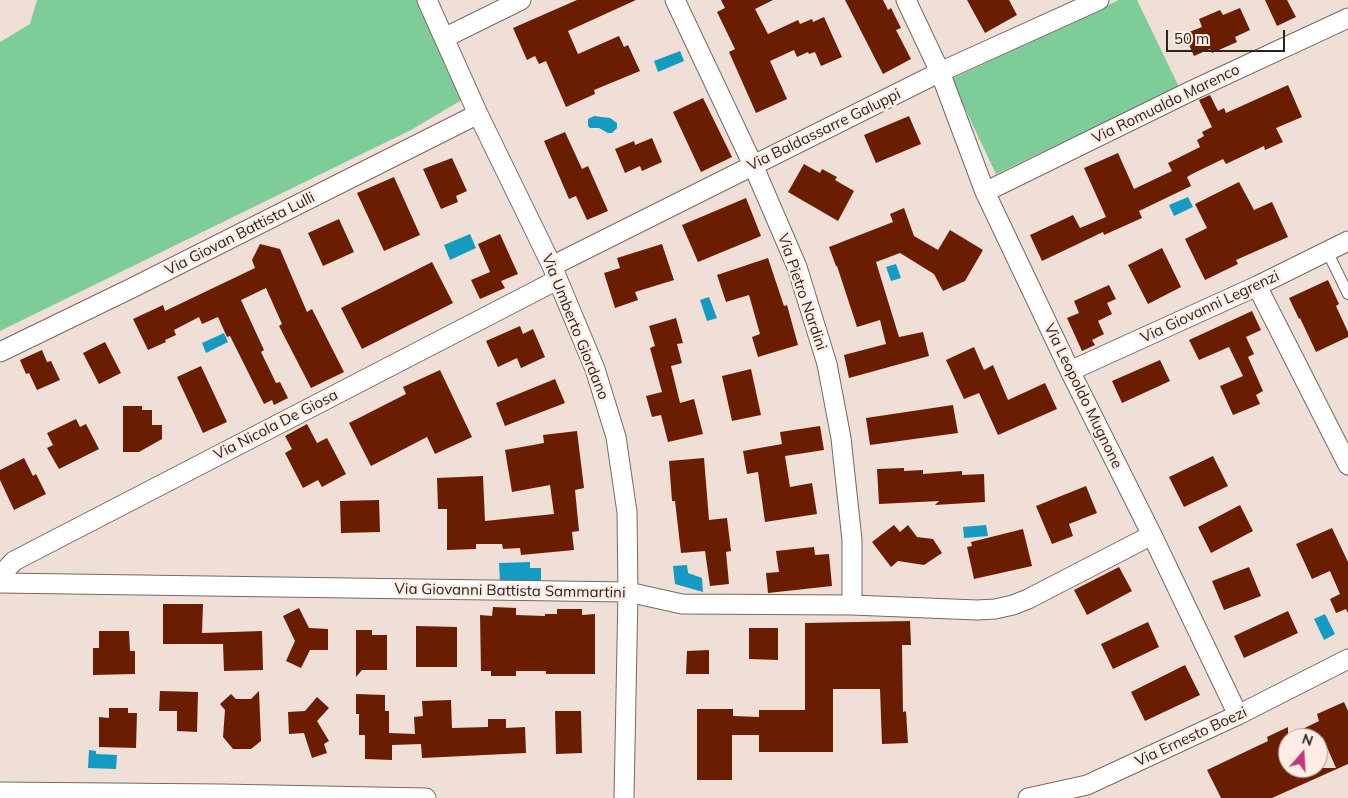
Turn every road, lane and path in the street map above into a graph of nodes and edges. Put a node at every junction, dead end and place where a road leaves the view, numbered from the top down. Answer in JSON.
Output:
{"nodes":[{"id":1,"x":427,"y":0,"type":"edge"},
{"id":2,"x":521,"y":0,"type":"edge"},
{"id":3,"x":676,"y":0,"type":"edge"},
{"id":4,"x":906,"y":0,"type":"edge"},
{"id":5,"x":1099,"y":0,"type":"edge"},
{"id":6,"x":1348,"y":18,"type":"edge"},
{"id":7,"x":444,"y":38,"type":"junction"},
{"id":8,"x":940,"y":72,"type":"junction"},
{"id":9,"x":478,"y":114,"type":"junction"},
{"id":10,"x":753,"y":165,"type":"junction"},
{"id":11,"x":985,"y":192,"type":"junction"},
{"id":12,"x":1348,"y":241,"type":"edge"},
{"id":13,"x":1327,"y":251,"type":"junction"},
{"id":14,"x":554,"y":273,"type":"junction"},
{"id":15,"x":1258,"y":286,"type":"junction"},
{"id":16,"x":1348,"y":294,"type":"edge"},
{"id":17,"x":0,"y":352,"type":"edge"},
{"id":18,"x":1070,"y":371,"type":"junction"},
{"id":19,"x":1348,"y":466,"type":"edge"},
{"id":20,"x":1152,"y":535,"type":"junction"},
{"id":21,"x":0,"y":576,"type":"edge"},
{"id":22,"x":0,"y":583,"type":"edge"},
{"id":23,"x":628,"y":592,"type":"junction"},
{"id":24,"x":852,"y":605,"type":"junction"},
{"id":25,"x":1348,"y":659,"type":"edge"},
{"id":26,"x":1238,"y":715,"type":"junction"},
{"id":27,"x":0,"y":792,"type":"edge"},
{"id":28,"x":221,"y":796,"type":"edge"},
{"id":29,"x":426,"y":798,"type":"edge"},
{"id":30,"x":624,"y":798,"type":"edge"},
{"id":31,"x":1028,"y":798,"type":"edge"}],
"edges":[{"from":1,"to":7,"type":"street","name":"Via Umberto Giordano"},
{"from":2,"to":7,"type":"street"},
{"from":3,"to":10,"type":"street","name":"Via Pietro Nardini"},
{"from":4,"to":8,"type":"street","name":"Via Leopoldo Mugnone"},
{"from":5,"to":8,"type":"street","name":"Via Baldassarre Galuppi"},
{"from":6,"to":11,"type":"street","name":"Via Romualdo Marenco"},
{"from":7,"to":9,"type":"street","name":"Via Umberto Giordano"},
{"from":8,"to":10,"type":"street","name":"Via Baldassarre Galuppi"},
{"from":8,"to":11,"type":"street","name":"Via Leopoldo Mugnone"},
{"from":9,"to":14,"type":"street","name":"Via Umberto Giordano"},
{"from":9,"to":17,"type":"street","name":"Via Giovan Battista Lulli"},
{"from":10,"to":14,"type":"street","name":"Via Baldassarre Galuppi"},
{"from":10,"to":24,"type":"street","name":"Via Pietro Nardini"},
{"from":11,"to":18,"type":"street","name":"Via Leopoldo Mugnone"},
{"from":12,"to":13,"type":"street","name":"Via Giovanni Legrenzi"},
{"from":13,"to":15,"type":"street","name":"Via Giovanni Legrenzi"},
{"from":13,"to":16,"type":"lane"},
{"from":14,"to":21,"type":"street","name":"Via Nicola De Giosa"},
{"from":14,"to":23,"type":"street","name":"Via Umberto Giordano"},
{"from":15,"to":18,"type":"street","name":"Via Giovanni Legrenzi"},
{"from":15,"to":19,"type":"street"},
{"from":18,"to":20,"type":"street","name":"Via Leopoldo Mugnone"},
{"from":20,"to":24,"type":"street","name":"Via Giovanni Battista Sammartini"},
{"from":20,"to":26,"type":"street","name":"Via Leopoldo Mugnone"},
{"from":22,"to":23,"type":"street","name":"Via Giovanni Battista Sammartini"},
{"from":23,"to":24,"type":"street","name":"Via Giovanni Battista Sammartini"},
{"from":23,"to":30,"type":"street","name":"Via Umberto Giordano"},
{"from":25,"to":26,"type":"street","name":"Via Ernesto Boezi"},
{"from":26,"to":31,"type":"street","name":"Via Ernesto Boezi"},
{"from":27,"to":28,"type":"street"},
{"from":28,"to":29,"type":"street"}]}
